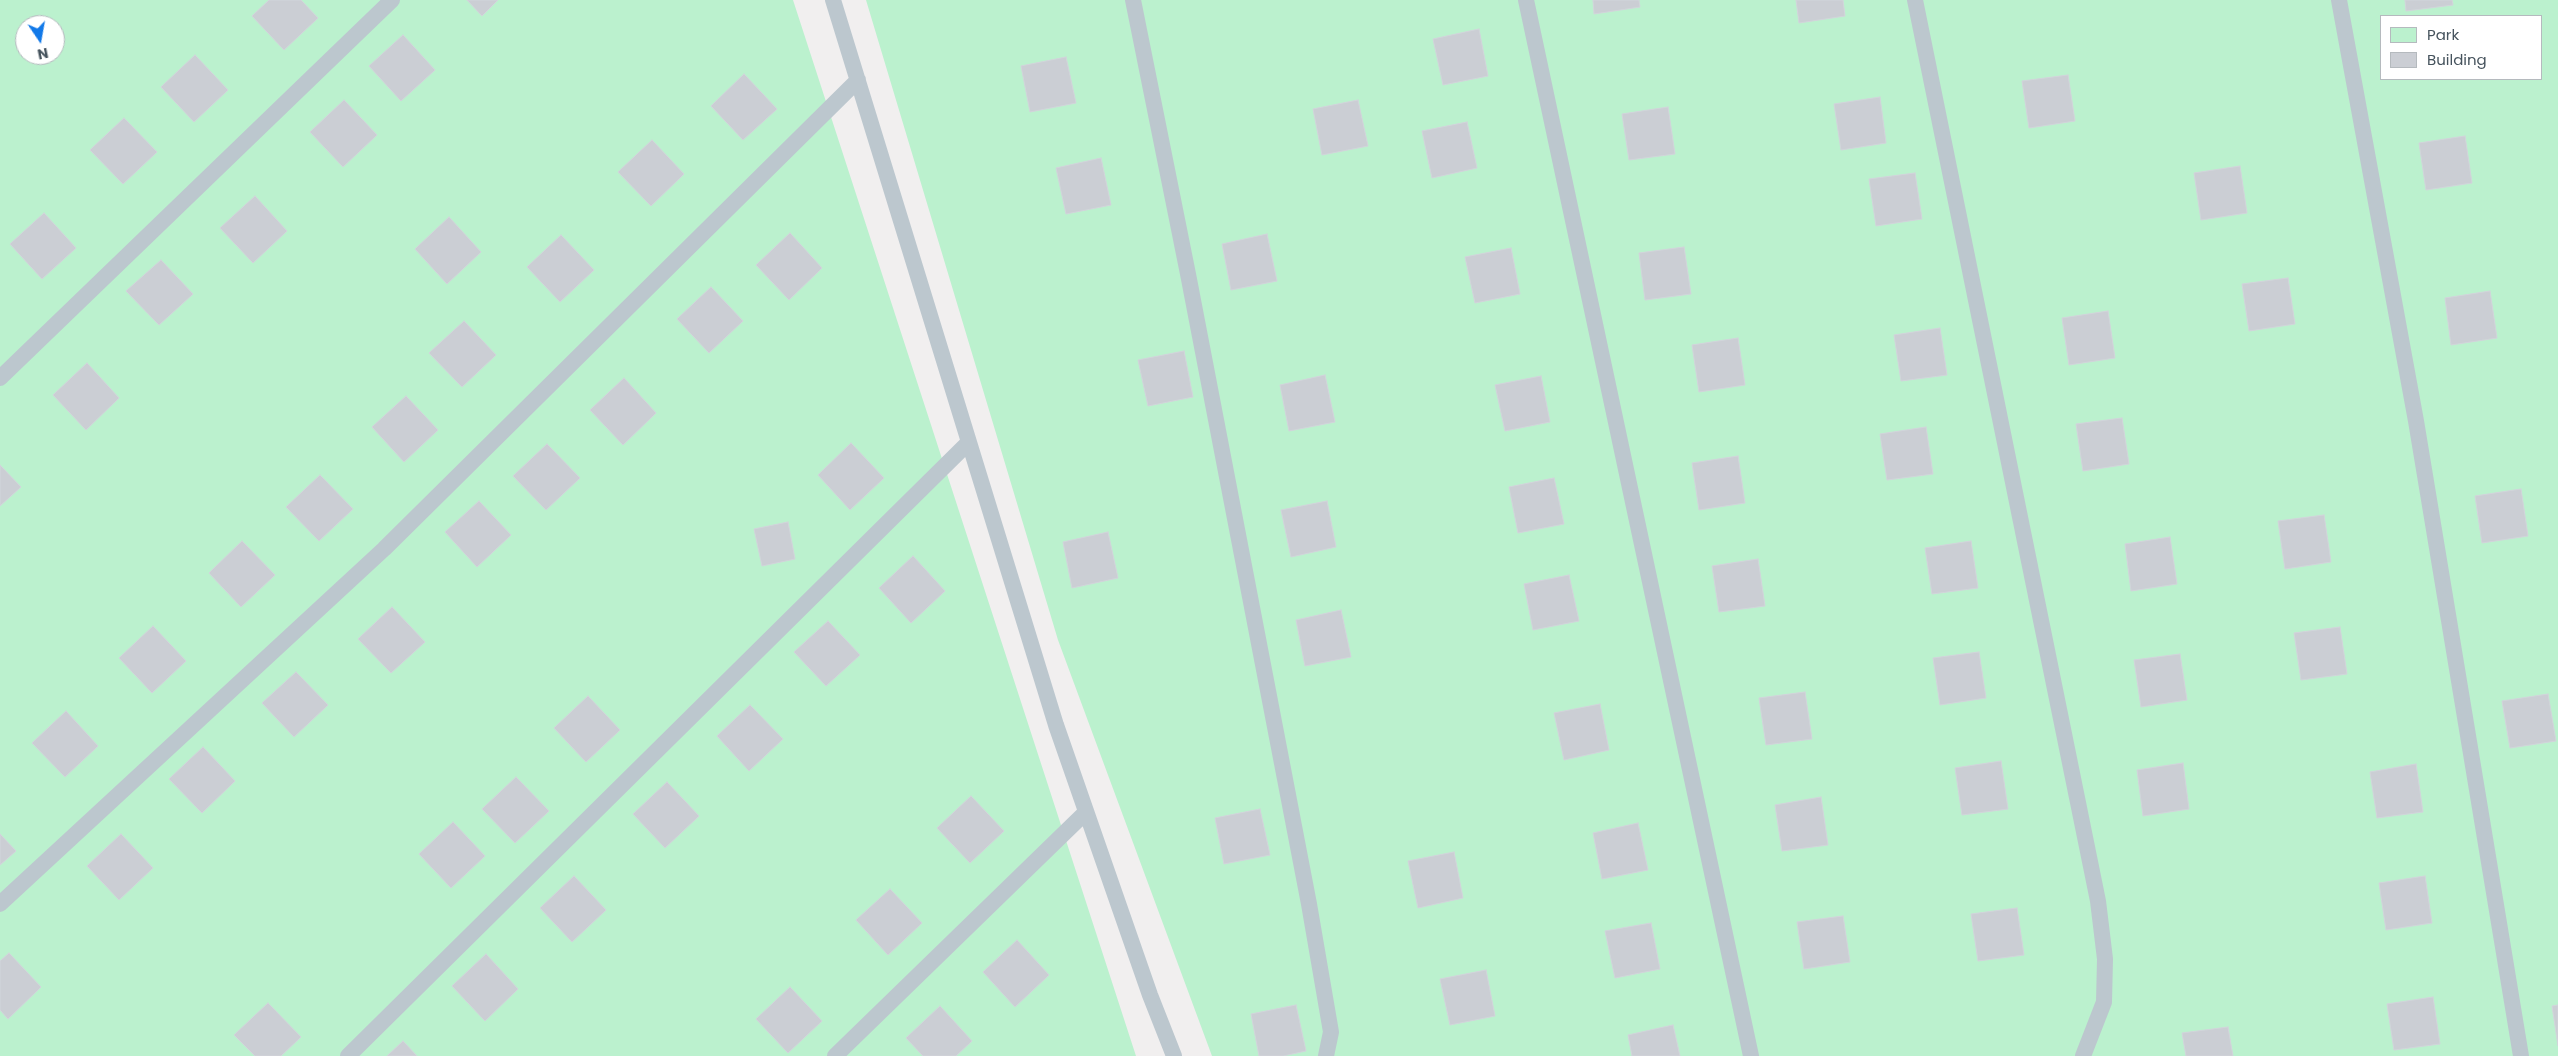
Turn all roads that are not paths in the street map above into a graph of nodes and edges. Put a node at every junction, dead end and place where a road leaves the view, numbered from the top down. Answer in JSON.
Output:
{"nodes":[{"id":1,"x":392,"y":0,"type":"edge"},
{"id":2,"x":833,"y":0,"type":"edge"},
{"id":3,"x":1133,"y":0,"type":"edge"},
{"id":4,"x":1526,"y":0,"type":"edge"},
{"id":5,"x":1915,"y":0,"type":"edge"},
{"id":6,"x":2339,"y":0,"type":"edge"},
{"id":7,"x":858,"y":80,"type":"junction"},
{"id":8,"x":0,"y":378,"type":"edge"},
{"id":9,"x":970,"y":442,"type":"junction"},
{"id":10,"x":1086,"y":812,"type":"junction"},
{"id":11,"x":0,"y":904,"type":"edge"},
{"id":12,"x":348,"y":1056,"type":"edge"},
{"id":13,"x":835,"y":1056,"type":"edge"},
{"id":14,"x":1174,"y":1056,"type":"edge"},
{"id":15,"x":1326,"y":1056,"type":"edge"},
{"id":16,"x":1751,"y":1056,"type":"edge"},
{"id":17,"x":2083,"y":1056,"type":"edge"},
{"id":18,"x":2521,"y":1056,"type":"edge"}],
"edges":[{"from":1,"to":8,"type":"lane"},
{"from":2,"to":7,"type":"lane"},
{"from":3,"to":15,"type":"lane"},
{"from":4,"to":16,"type":"lane"},
{"from":5,"to":17,"type":"lane"},
{"from":6,"to":18,"type":"lane"},
{"from":7,"to":9,"type":"lane"},
{"from":7,"to":11,"type":"lane"},
{"from":9,"to":10,"type":"lane"},
{"from":9,"to":12,"type":"lane"},
{"from":10,"to":13,"type":"lane"},
{"from":10,"to":14,"type":"lane"}]}
